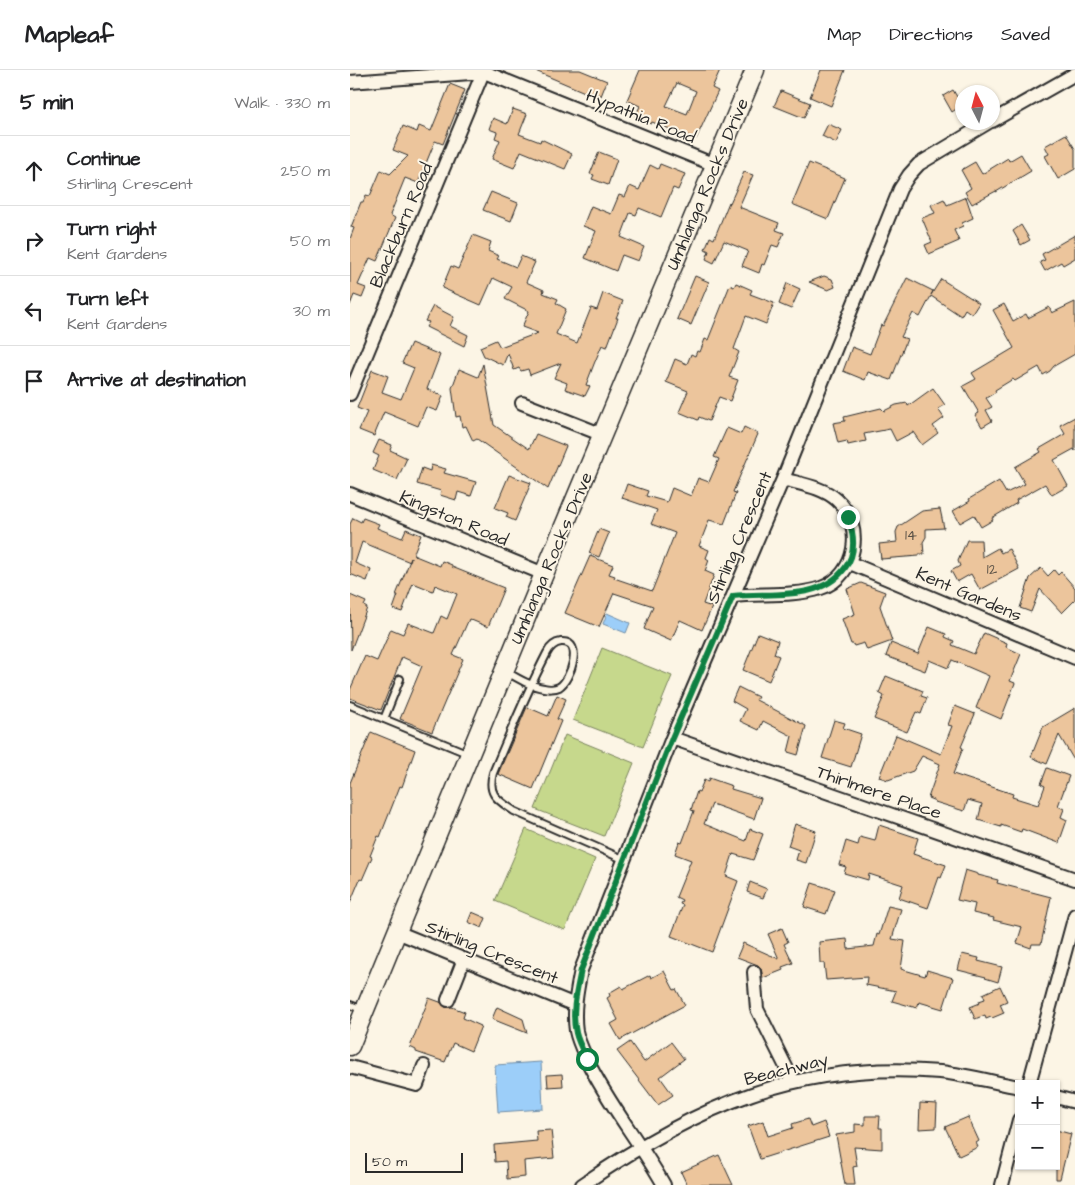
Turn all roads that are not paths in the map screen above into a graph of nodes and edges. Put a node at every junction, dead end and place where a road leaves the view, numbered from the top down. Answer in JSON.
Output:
{"nodes":[{"id":1,"x":755,"y":70,"type":"edge"},
{"id":2,"x":484,"y":71,"type":"edge"},
{"id":3,"x":1075,"y":74,"type":"edge"},
{"id":4,"x":350,"y":82,"type":"edge"},
{"id":5,"x":1000,"y":116,"type":"edge"},
{"id":6,"x":975,"y":130,"type":"edge"},
{"id":7,"x":715,"y":165,"type":"junction"},
{"id":8,"x":350,"y":394,"type":"edge"},
{"id":9,"x":522,"y":403,"type":"dead end"},
{"id":10,"x":603,"y":435,"type":"junction"},
{"id":11,"x":783,"y":479,"type":"junction"},
{"id":12,"x":350,"y":494,"type":"edge"},
{"id":13,"x":850,"y":563,"type":"junction"},
{"id":14,"x":544,"y":574,"type":"junction"},
{"id":15,"x":733,"y":596,"type":"junction"},
{"id":16,"x":1075,"y":658,"type":"edge"},
{"id":17,"x":504,"y":671,"type":"junction"},
{"id":18,"x":400,"y":679,"type":"dead end"},
{"id":19,"x":531,"y":685,"type":"junction"},
{"id":20,"x":350,"y":705,"type":"edge"},
{"id":21,"x":384,"y":719,"type":"junction"},
{"id":22,"x":672,"y":738,"type":"junction"},
{"id":23,"x":470,"y":754,"type":"junction"},
{"id":24,"x":624,"y":859,"type":"junction"},
{"id":25,"x":1075,"y":879,"type":"edge"},
{"id":26,"x":1075,"y":915,"type":"edge"},
{"id":27,"x":397,"y":932,"type":"junction"},
{"id":28,"x":464,"y":959,"type":"junction"},
{"id":29,"x":754,"y":972,"type":"dead end"},
{"id":30,"x":448,"y":1000,"type":"dead end"},
{"id":31,"x":575,"y":1005,"type":"junction"},
{"id":32,"x":357,"y":1008,"type":"edge"},
{"id":33,"x":350,"y":1046,"type":"edge"},
{"id":34,"x":424,"y":1066,"type":"dead end"},
{"id":35,"x":350,"y":1067,"type":"edge"},
{"id":36,"x":1029,"y":1080,"type":"edge"},
{"id":37,"x":793,"y":1081,"type":"junction"},
{"id":38,"x":1015,"y":1086,"type":"edge"},
{"id":39,"x":1060,"y":1098,"type":"edge"},
{"id":40,"x":1075,"y":1102,"type":"edge"},
{"id":41,"x":1018,"y":1125,"type":"edge"},
{"id":42,"x":640,"y":1146,"type":"junction"},
{"id":43,"x":582,"y":1185,"type":"edge"},
{"id":44,"x":664,"y":1185,"type":"edge"},
{"id":45,"x":1002,"y":1185,"type":"edge"}],
"edges":[{"from":1,"to":7,"type":"main road","name":"Umhlanga Rocks Drive"},
{"from":2,"to":4,"type":"street","name":"Hypathia Road"},
{"from":2,"to":7,"type":"street","name":"Hypathia Road"},
{"from":2,"to":8,"type":"street","name":"Blackburn Road"},
{"from":3,"to":5,"type":"street"},
{"from":6,"to":11,"type":"street","name":"Stirling Crescent"},
{"from":7,"to":10,"type":"main road","name":"Umhlanga Rocks Drive"},
{"from":9,"to":10,"type":"street"},
{"from":10,"to":14,"type":"main road","name":"Umhlanga Rocks Drive"},
{"from":11,"to":13,"type":"street"},
{"from":11,"to":15,"type":"street","name":"Stirling Crescent"},
{"from":12,"to":14,"type":"street","name":"Kingston Road"},
{"from":13,"to":15,"type":"street"},
{"from":13,"to":16,"type":"street","name":"Kent Gardens"},
{"from":14,"to":17,"type":"main road","name":"Umhlanga Rocks Drive"},
{"from":15,"to":22,"type":"street","name":"Stirling Crescent"},
{"from":17,"to":19,"type":"lane"},
{"from":17,"to":23,"type":"main road","name":"Umhlanga Rocks Drive"},
{"from":18,"to":21,"type":"lane"},
{"from":19,"to":19,"type":"lane"},
{"from":19,"to":24,"type":"lane"},
{"from":20,"to":21,"type":"lane"},
{"from":21,"to":23,"type":"lane"},
{"from":22,"to":24,"type":"street","name":"Stirling Crescent"},
{"from":22,"to":25,"type":"street","name":"Thirlmere Place"},
{"from":23,"to":27,"type":"main road","name":"Umhlanga Rocks Drive"},
{"from":24,"to":31,"type":"street","name":"Stirling Crescent"},
{"from":26,"to":36,"type":"street"},
{"from":27,"to":28,"type":"street","name":"Stirling Crescent"},
{"from":27,"to":32,"type":"main road","name":"Umhlanga Rocks Drive"},
{"from":28,"to":30,"type":"street"},
{"from":28,"to":31,"type":"street","name":"Stirling Crescent"},
{"from":29,"to":37,"type":"street"},
{"from":31,"to":42,"type":"street","name":"Stirling Crescent"},
{"from":32,"to":33,"type":"main road","name":"Umhlanga Rocks Drive"},
{"from":34,"to":35,"type":"street"},
{"from":37,"to":38,"type":"street","name":"Beachway"},
{"from":37,"to":42,"type":"street","name":"Beachway"},
{"from":39,"to":40,"type":"street"},
{"from":41,"to":45,"type":"street"},
{"from":42,"to":43,"type":"street","name":"Beachway"},
{"from":42,"to":44,"type":"street","name":"Stirling Crescent"}]}
